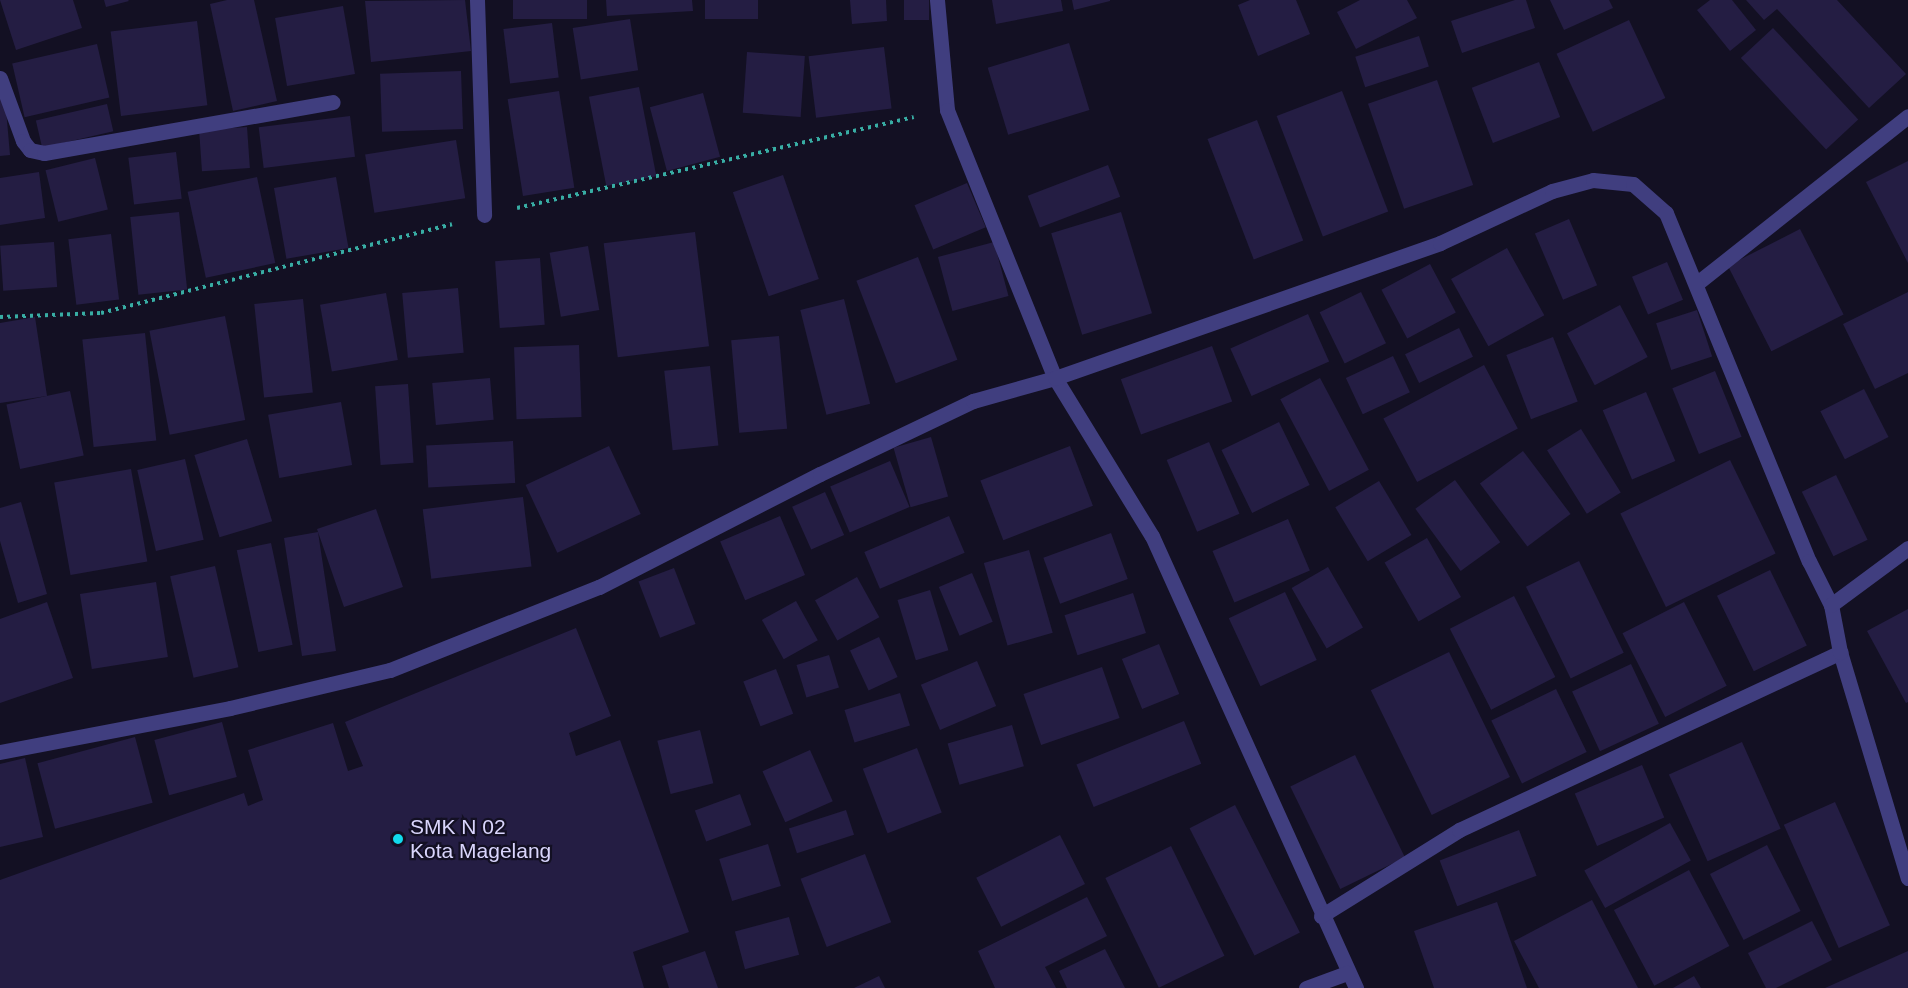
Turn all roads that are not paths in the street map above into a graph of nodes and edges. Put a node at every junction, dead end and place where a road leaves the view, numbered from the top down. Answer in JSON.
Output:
{"nodes":[{"id":1,"x":477,"y":0,"type":"edge"},
{"id":2,"x":937,"y":0,"type":"edge"},
{"id":3,"x":0,"y":78,"type":"edge"},
{"id":4,"x":333,"y":102,"type":"dead end"},
{"id":5,"x":1908,"y":116,"type":"edge"},
{"id":6,"x":484,"y":215,"type":"dead end"},
{"id":7,"x":1696,"y":284,"type":"junction"},
{"id":8,"x":1055,"y":378,"type":"junction"},
{"id":9,"x":1908,"y":548,"type":"edge"},
{"id":10,"x":1831,"y":605,"type":"junction"},
{"id":11,"x":1840,"y":652,"type":"junction"},
{"id":12,"x":0,"y":752,"type":"edge"},
{"id":13,"x":1908,"y":878,"type":"edge"},
{"id":14,"x":1321,"y":916,"type":"junction"},
{"id":15,"x":1347,"y":973,"type":"junction"},
{"id":16,"x":1306,"y":988,"type":"edge"},
{"id":17,"x":1356,"y":988,"type":"edge"}],
"edges":[{"from":1,"to":6,"type":"street"},
{"from":2,"to":8,"type":"street"},
{"from":3,"to":4,"type":"street"},
{"from":5,"to":7,"type":"street"},
{"from":7,"to":8,"type":"street"},
{"from":7,"to":10,"type":"street"},
{"from":8,"to":12,"type":"street"},
{"from":8,"to":14,"type":"street"},
{"from":9,"to":10,"type":"street"},
{"from":10,"to":11,"type":"street"},
{"from":11,"to":13,"type":"street"},
{"from":11,"to":14,"type":"street"},
{"from":14,"to":15,"type":"street"},
{"from":15,"to":16,"type":"street"},
{"from":15,"to":17,"type":"street"}]}
